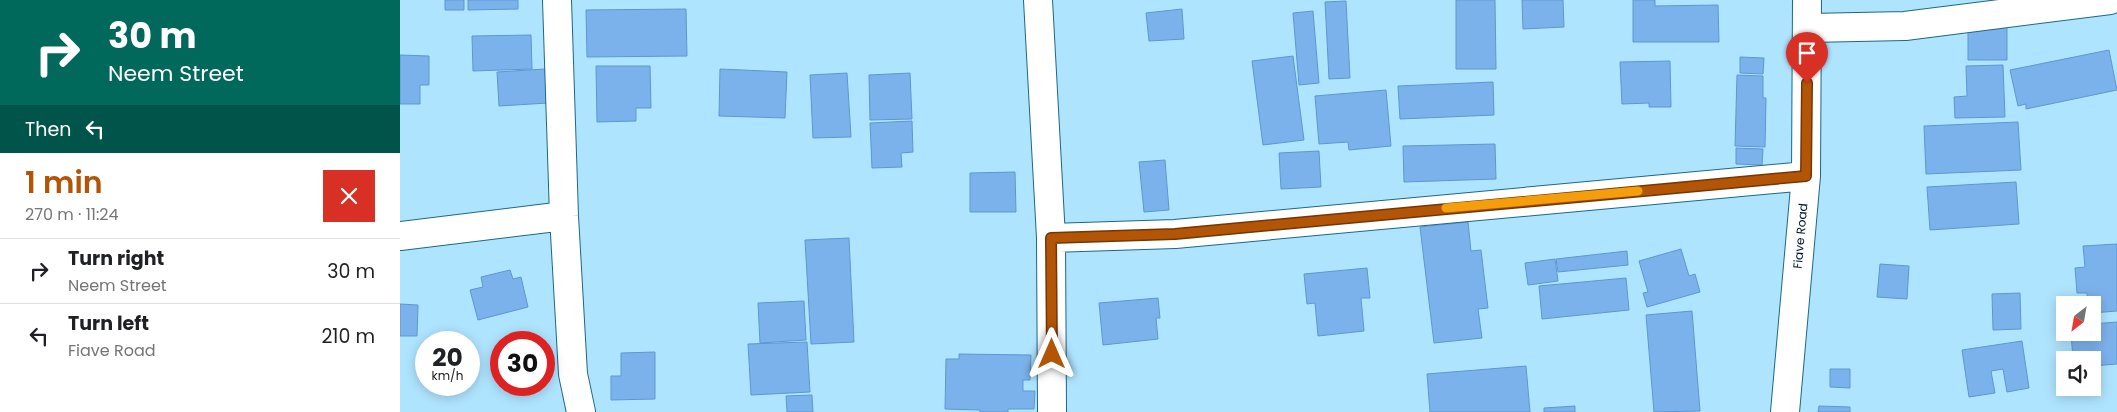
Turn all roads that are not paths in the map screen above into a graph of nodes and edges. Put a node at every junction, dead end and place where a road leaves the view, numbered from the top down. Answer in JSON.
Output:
{"nodes":[{"id":1,"x":557,"y":0,"type":"edge"},
{"id":2,"x":1038,"y":0,"type":"edge"},
{"id":3,"x":1807,"y":0,"type":"edge"},
{"id":4,"x":2110,"y":0,"type":"edge"},
{"id":5,"x":1808,"y":28,"type":"junction"},
{"id":6,"x":1806,"y":176,"type":"junction"},
{"id":7,"x":564,"y":216,"type":"junction"},
{"id":8,"x":400,"y":236,"type":"edge"},
{"id":9,"x":1051,"y":238,"type":"junction"},
{"id":10,"x":581,"y":412,"type":"edge"},
{"id":11,"x":1052,"y":412,"type":"edge"},
{"id":12,"x":1785,"y":412,"type":"edge"}],
"edges":[{"from":1,"to":7,"type":"street"},
{"from":2,"to":9,"type":"street"},
{"from":3,"to":5,"type":"street","name":"Fiave Road"},
{"from":4,"to":5,"type":"street"},
{"from":5,"to":6,"type":"street","name":"Fiave Road"},
{"from":6,"to":9,"type":"street"},
{"from":6,"to":12,"type":"street","name":"Fiave Road"},
{"from":7,"to":8,"type":"street"},
{"from":7,"to":10,"type":"street"},
{"from":9,"to":11,"type":"street"}]}
